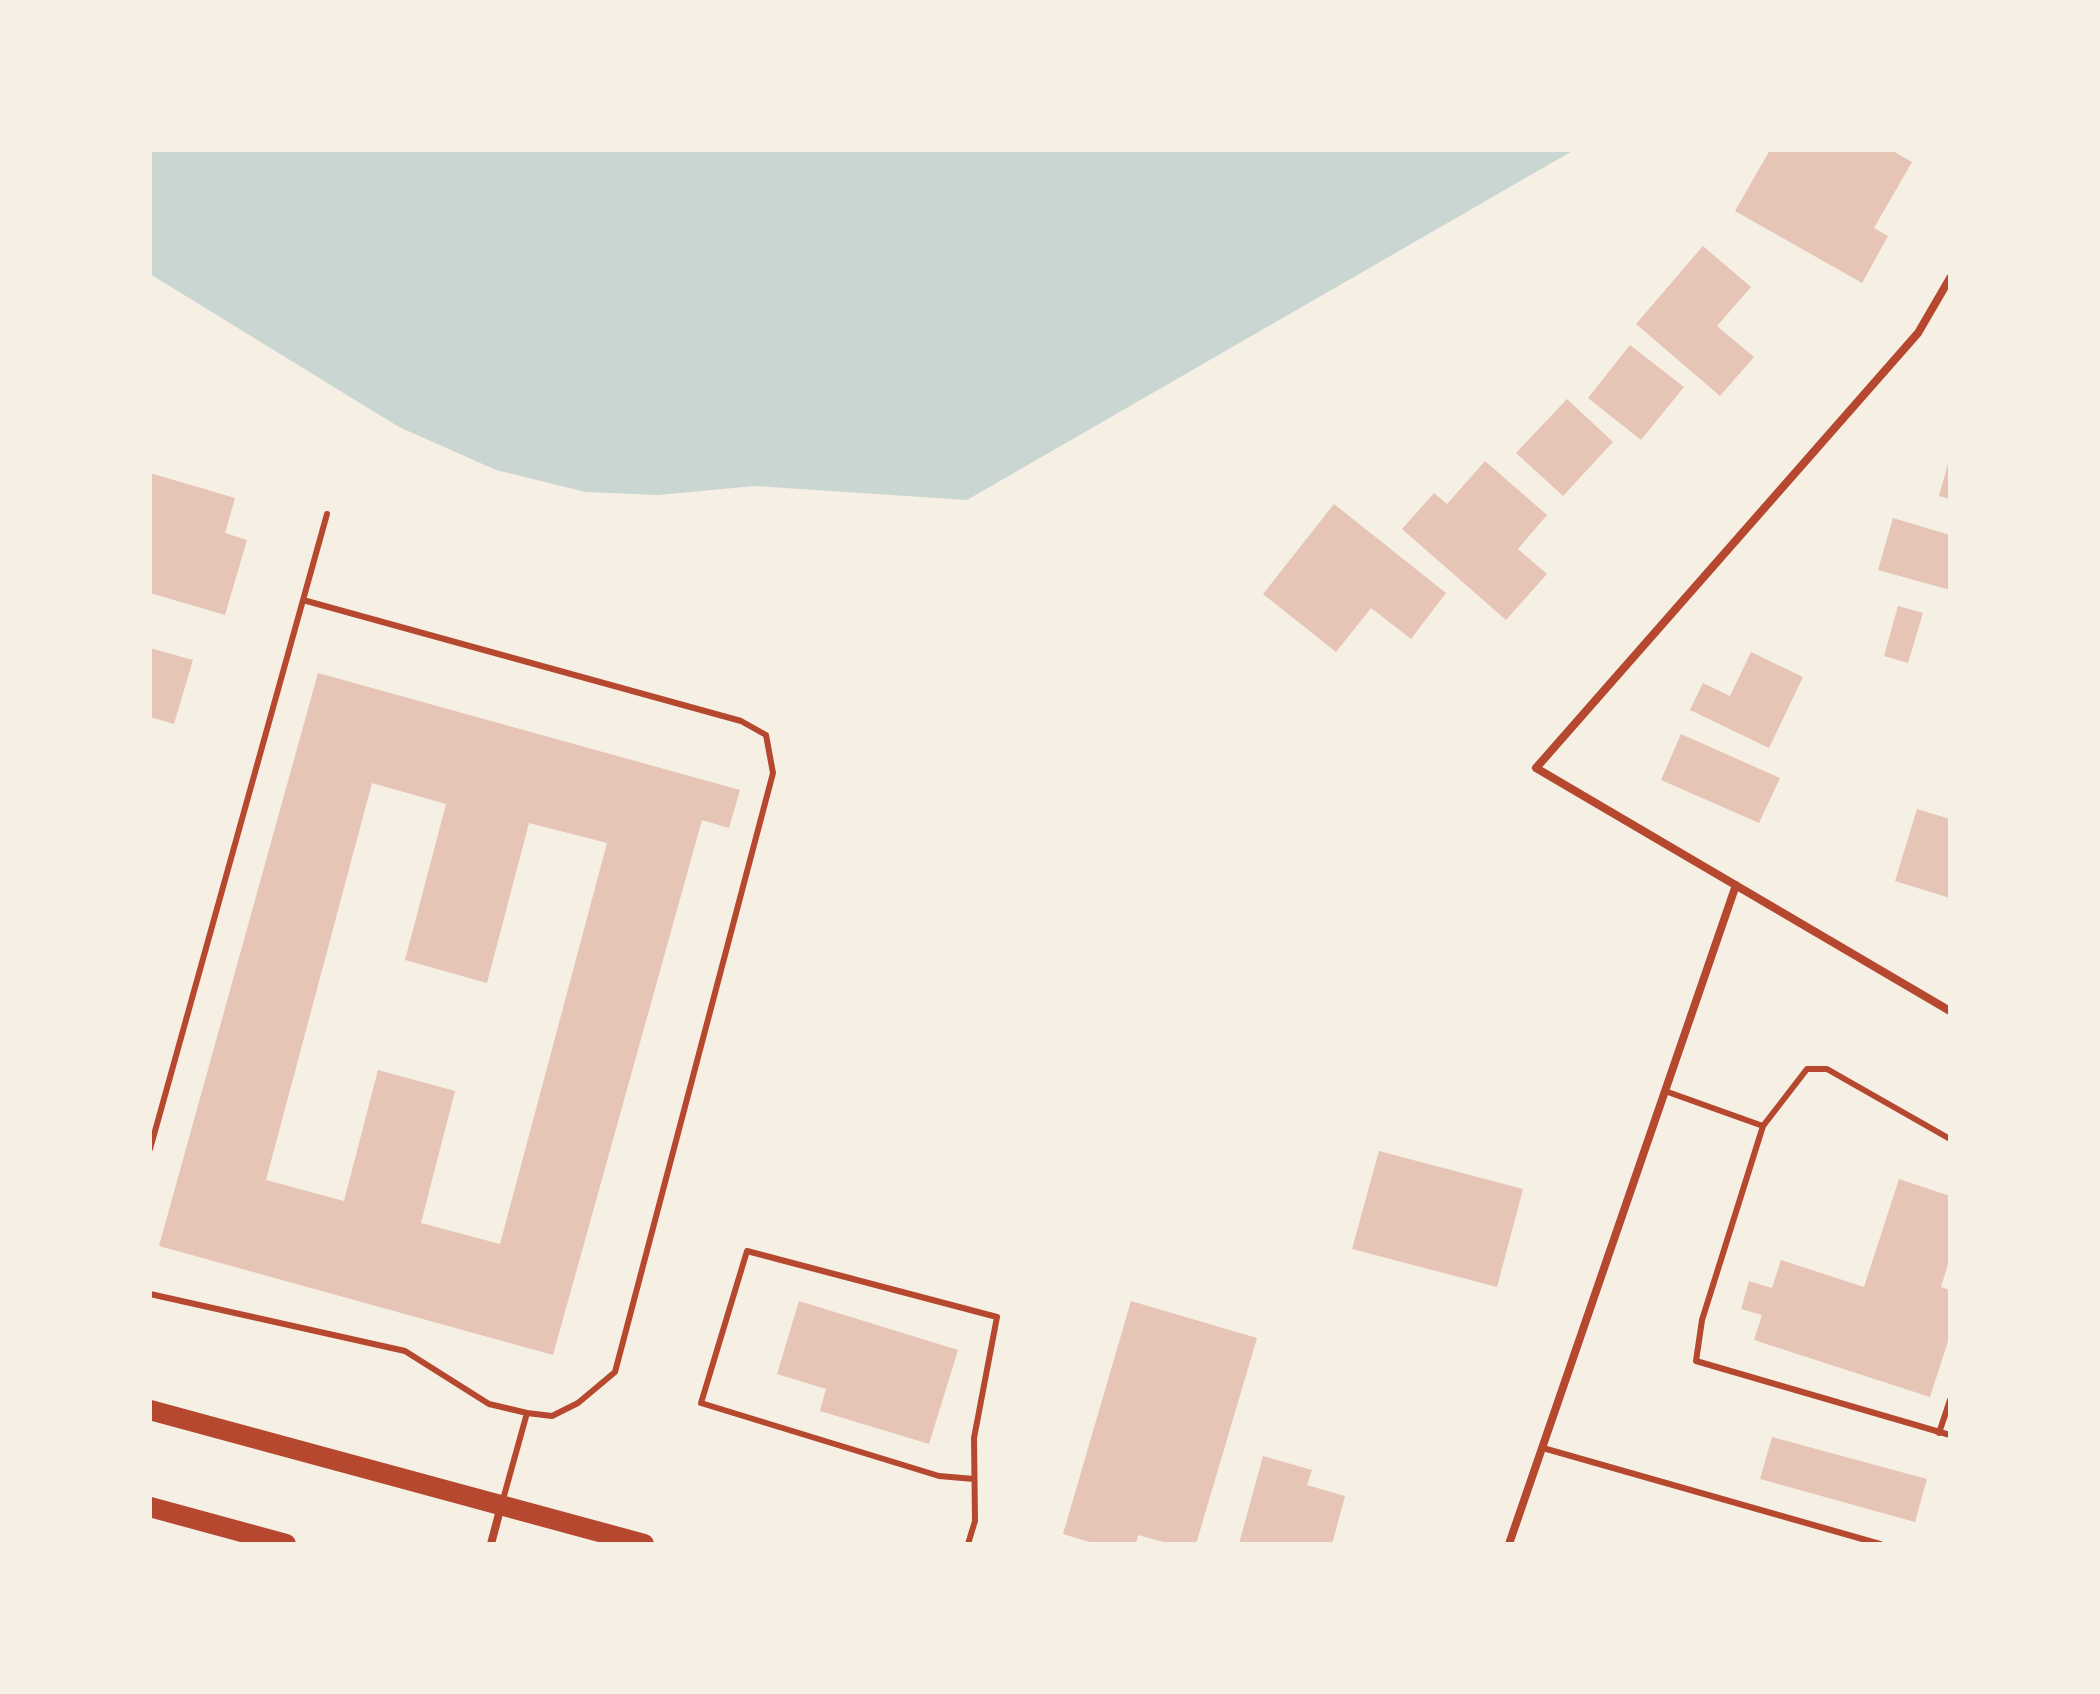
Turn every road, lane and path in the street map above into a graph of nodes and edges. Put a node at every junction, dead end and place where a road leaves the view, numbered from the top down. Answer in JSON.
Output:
{"nodes":[{"id":1,"x":1950,"y":278,"type":"edge"},
{"id":2,"x":327,"y":514,"type":"dead end"},
{"id":3,"x":303,"y":600,"type":"junction"},
{"id":4,"x":1736,"y":885,"type":"junction"},
{"id":5,"x":1950,"y":1011,"type":"edge"},
{"id":6,"x":1665,"y":1091,"type":"junction"},
{"id":7,"x":1763,"y":1126,"type":"junction"},
{"id":8,"x":1950,"y":1139,"type":"edge"},
{"id":9,"x":150,"y":1149,"type":"edge"},
{"id":10,"x":150,"y":1294,"type":"edge"},
{"id":11,"x":1950,"y":1400,"type":"edge"},
{"id":12,"x":150,"y":1410,"type":"edge"},
{"id":13,"x":527,"y":1413,"type":"junction"},
{"id":14,"x":1939,"y":1433,"type":"junction"},
{"id":15,"x":1950,"y":1435,"type":"edge"},
{"id":16,"x":1543,"y":1448,"type":"junction"},
{"id":17,"x":974,"y":1479,"type":"junction"},
{"id":18,"x":501,"y":1506,"type":"junction"},
{"id":19,"x":150,"y":1507,"type":"edge"},
{"id":20,"x":286,"y":1544,"type":"edge"},
{"id":21,"x":491,"y":1544,"type":"edge"},
{"id":22,"x":644,"y":1544,"type":"edge"},
{"id":23,"x":968,"y":1544,"type":"edge"},
{"id":24,"x":1509,"y":1544,"type":"edge"},
{"id":25,"x":1880,"y":1544,"type":"edge"}],
"edges":[{"from":1,"to":4,"type":"street"},
{"from":2,"to":3,"type":"lane"},
{"from":3,"to":9,"type":"lane"},
{"from":3,"to":13,"type":"lane"},
{"from":4,"to":5,"type":"street"},
{"from":4,"to":6,"type":"street"},
{"from":6,"to":7,"type":"lane"},
{"from":6,"to":16,"type":"street"},
{"from":7,"to":8,"type":"lane"},
{"from":7,"to":14,"type":"lane"},
{"from":10,"to":13,"type":"lane"},
{"from":11,"to":14,"type":"lane"},
{"from":12,"to":18,"type":"main road"},
{"from":13,"to":18,"type":"lane"},
{"from":14,"to":15,"type":"lane"},
{"from":16,"to":24,"type":"street"},
{"from":16,"to":25,"type":"lane"},
{"from":17,"to":17,"type":"lane"},
{"from":17,"to":23,"type":"lane"},
{"from":18,"to":21,"type":"street"},
{"from":18,"to":22,"type":"main road"},
{"from":19,"to":20,"type":"main road"}]}
